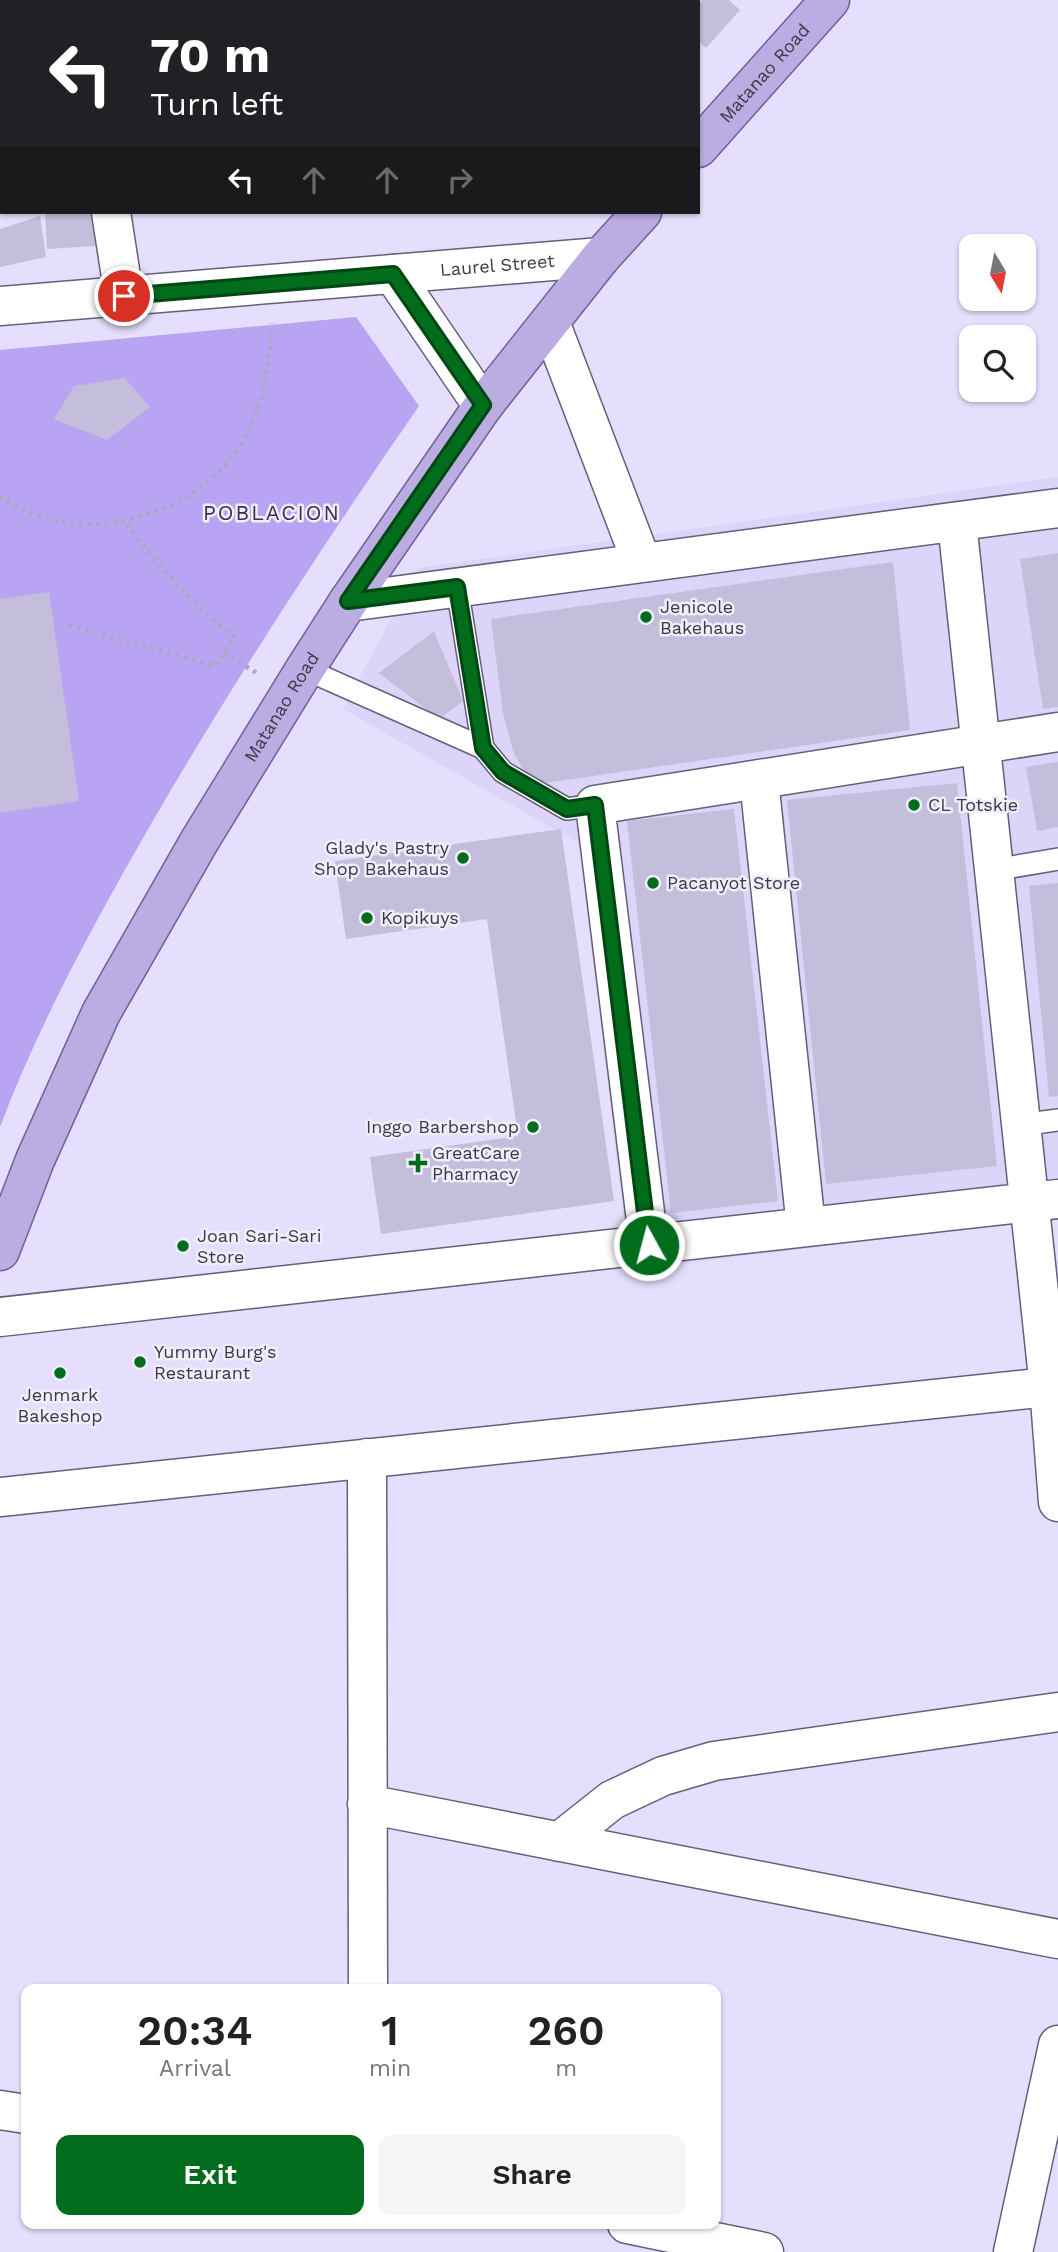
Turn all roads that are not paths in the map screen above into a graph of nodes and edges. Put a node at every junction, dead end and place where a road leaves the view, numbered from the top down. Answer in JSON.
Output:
{"nodes":[{"id":1,"x":830,"y":0,"type":"edge"},
{"id":2,"x":700,"y":146,"type":"edge"},
{"id":3,"x":111,"y":214,"type":"edge"},
{"id":4,"x":640,"y":214,"type":"edge"},
{"id":5,"x":601,"y":257,"type":"junction"},
{"id":6,"x":393,"y":274,"type":"junction"},
{"id":7,"x":124,"y":296,"type":"junction"},
{"id":8,"x":0,"y":306,"type":"edge"},
{"id":9,"x":550,"y":322,"type":"junction"},
{"id":10,"x":483,"y":405,"type":"junction"},
{"id":11,"x":1058,"y":508,"type":"edge"},
{"id":12,"x":957,"y":522,"type":"junction"},
{"id":13,"x":642,"y":563,"type":"junction"},
{"id":14,"x":457,"y":587,"type":"junction"},
{"id":15,"x":348,"y":601,"type":"junction"},
{"id":16,"x":305,"y":669,"type":"junction"},
{"id":17,"x":1058,"y":732,"type":"edge"},
{"id":18,"x":980,"y":745,"type":"junction"},
{"id":19,"x":483,"y":748,"type":"junction"},
{"id":20,"x":759,"y":780,"type":"junction"},
{"id":21,"x":595,"y":805,"type":"junction"},
{"id":22,"x":1058,"y":859,"type":"edge"},
{"id":23,"x":994,"y":870,"type":"junction"},
{"id":24,"x":1058,"y":1119,"type":"edge"},
{"id":25,"x":1021,"y":1125,"type":"junction"},
{"id":26,"x":1044,"y":1200,"type":"edge"},
{"id":27,"x":806,"y":1227,"type":"junction"},
{"id":28,"x":649,"y":1245,"type":"junction"},
{"id":29,"x":0,"y":1251,"type":"edge"},
{"id":30,"x":0,"y":1317,"type":"edge"},
{"id":31,"x":1054,"y":1387,"type":"edge"},
{"id":32,"x":368,"y":1458,"type":"junction"},
{"id":33,"x":0,"y":1497,"type":"edge"},
{"id":34,"x":1058,"y":1502,"type":"edge"},
{"id":35,"x":1058,"y":1712,"type":"edge"},
{"id":36,"x":367,"y":1804,"type":"junction"},
{"id":37,"x":559,"y":1842,"type":"junction"},
{"id":38,"x":1058,"y":1940,"type":"edge"},
{"id":39,"x":368,"y":1984,"type":"edge"},
{"id":40,"x":1058,"y":2045,"type":"edge"},
{"id":41,"x":0,"y":2109,"type":"edge"},
{"id":42,"x":21,"y":2113,"type":"edge"},
{"id":43,"x":651,"y":2229,"type":"edge"},
{"id":44,"x":764,"y":2252,"type":"edge"},
{"id":45,"x":1013,"y":2252,"type":"edge"}],
"edges":[{"from":1,"to":2,"type":"main road","name":"Matanao Road"},
{"from":3,"to":7,"type":"street"},
{"from":4,"to":5,"type":"main road","name":"Matanao Road"},
{"from":5,"to":6,"type":"street","name":"Laurel Street"},
{"from":5,"to":9,"type":"main road","name":"Matanao Road"},
{"from":6,"to":7,"type":"street","name":"Laurel Street"},
{"from":6,"to":10,"type":"street"},
{"from":7,"to":8,"type":"street","name":"Laurel Street"},
{"from":9,"to":10,"type":"main road","name":"Matanao Road"},
{"from":9,"to":13,"type":"street"},
{"from":10,"to":15,"type":"main road","name":"Matanao Road"},
{"from":11,"to":12,"type":"street"},
{"from":12,"to":13,"type":"street"},
{"from":12,"to":18,"type":"street"},
{"from":13,"to":14,"type":"street"},
{"from":14,"to":15,"type":"street"},
{"from":14,"to":19,"type":"lane"},
{"from":15,"to":16,"type":"main road","name":"Matanao Road"},
{"from":16,"to":19,"type":"lane"},
{"from":16,"to":29,"type":"main road","name":"Matanao Road"},
{"from":17,"to":18,"type":"street"},
{"from":18,"to":20,"type":"street"},
{"from":18,"to":23,"type":"street"},
{"from":19,"to":21,"type":"lane"},
{"from":20,"to":21,"type":"street"},
{"from":20,"to":27,"type":"street"},
{"from":21,"to":28,"type":"street"},
{"from":22,"to":23,"type":"lane"},
{"from":23,"to":25,"type":"street"},
{"from":24,"to":25,"type":"lane"},
{"from":25,"to":26,"type":"street"},
{"from":26,"to":27,"type":"street"},
{"from":26,"to":31,"type":"street"},
{"from":27,"to":28,"type":"street"},
{"from":28,"to":30,"type":"street"},
{"from":31,"to":32,"type":"street"},
{"from":31,"to":34,"type":"street"},
{"from":32,"to":33,"type":"street"},
{"from":32,"to":36,"type":"street"},
{"from":35,"to":37,"type":"street"},
{"from":36,"to":37,"type":"street"},
{"from":36,"to":39,"type":"street"},
{"from":37,"to":38,"type":"street"},
{"from":40,"to":45,"type":"street"},
{"from":41,"to":42,"type":"street"},
{"from":43,"to":44,"type":"street"}]}
